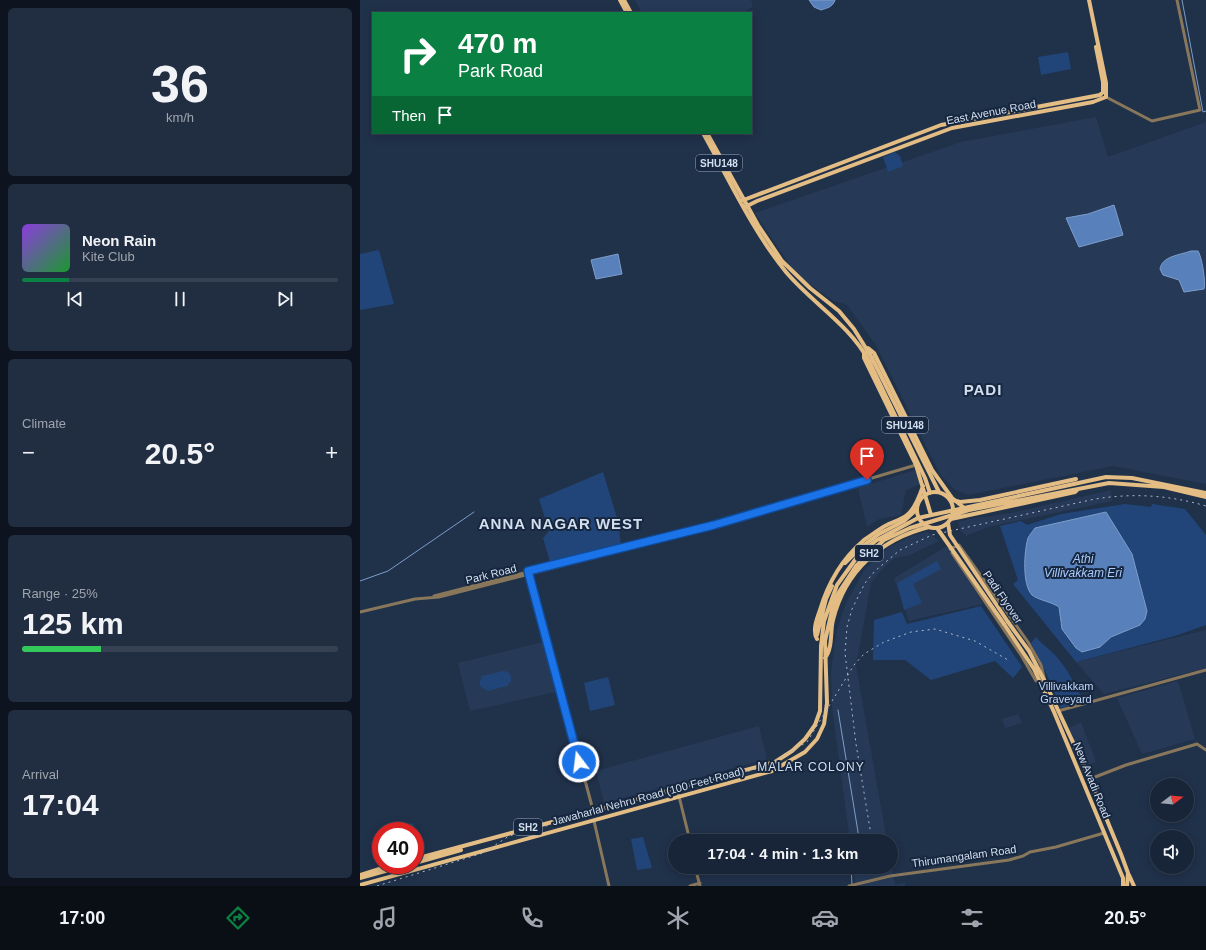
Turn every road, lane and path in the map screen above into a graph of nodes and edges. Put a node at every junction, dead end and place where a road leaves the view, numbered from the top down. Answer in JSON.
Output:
{"nodes":[{"id":1,"x":620,"y":0,"type":"edge"},
{"id":2,"x":624,"y":0,"type":"edge"},
{"id":3,"x":1088,"y":0,"type":"edge"},
{"id":4,"x":1177,"y":0,"type":"edge"},
{"id":5,"x":626,"y":12,"type":"edge"},
{"id":6,"x":630,"y":12,"type":"edge"},
{"id":7,"x":1106,"y":97,"type":"junction"},
{"id":8,"x":1091,"y":100,"type":"junction"},
{"id":9,"x":704,"y":134,"type":"edge"},
{"id":10,"x":707,"y":134,"type":"edge"},
{"id":11,"x":743,"y":200,"type":"junction"},
{"id":12,"x":746,"y":207,"type":"junction"},
{"id":13,"x":867,"y":348,"type":"junction"},
{"id":14,"x":864,"y":353,"type":"junction"},
{"id":15,"x":916,"y":465,"type":"junction"},
{"id":16,"x":932,"y":470,"type":"junction"},
{"id":17,"x":920,"y":475,"type":"junction"},
{"id":18,"x":1089,"y":480,"type":"junction"},
{"id":19,"x":923,"y":486,"type":"junction"},
{"id":20,"x":1080,"y":488,"type":"junction"},
{"id":21,"x":939,"y":492,"type":"junction"},
{"id":22,"x":930,"y":493,"type":"junction"},
{"id":23,"x":1206,"y":493,"type":"edge"},
{"id":24,"x":1206,"y":497,"type":"edge"},
{"id":25,"x":949,"y":499,"type":"junction"},
{"id":26,"x":963,"y":507,"type":"junction"},
{"id":27,"x":917,"y":509,"type":"junction"},
{"id":28,"x":931,"y":515,"type":"junction"},
{"id":29,"x":896,"y":520,"type":"junction"},
{"id":30,"x":949,"y":521,"type":"junction"},
{"id":31,"x":929,"y":527,"type":"junction"},
{"id":32,"x":899,"y":528,"type":"junction"},
{"id":33,"x":937,"y":528,"type":"junction"},
{"id":34,"x":529,"y":572,"type":"junction"},
{"id":35,"x":360,"y":612,"type":"edge"},
{"id":36,"x":817,"y":637,"type":"junction"},
{"id":37,"x":821,"y":646,"type":"junction"},
{"id":38,"x":825,"y":658,"type":"junction"},
{"id":39,"x":1206,"y":670,"type":"edge"},
{"id":40,"x":1039,"y":674,"type":"junction"},
{"id":41,"x":1039,"y":681,"type":"junction"},
{"id":42,"x":1046,"y":682,"type":"junction"},
{"id":43,"x":1060,"y":711,"type":"junction"},
{"id":44,"x":1054,"y":712,"type":"junction"},
{"id":45,"x":1206,"y":750,"type":"edge"},
{"id":46,"x":1090,"y":779,"type":"junction"},
{"id":47,"x":677,"y":788,"type":"junction"},
{"id":48,"x":680,"y":797,"type":"junction"},
{"id":49,"x":593,"y":810,"type":"junction"},
{"id":50,"x":594,"y":821,"type":"junction"},
{"id":51,"x":1104,"y":833,"type":"junction"},
{"id":52,"x":689,"y":834,"type":"edge"},
{"id":53,"x":464,"y":847,"type":"junction"},
{"id":54,"x":467,"y":855,"type":"junction"},
{"id":55,"x":424,"y":857,"type":"edge"},
{"id":56,"x":424,"y":860,"type":"edge"},
{"id":57,"x":424,"y":863,"type":"edge"},
{"id":58,"x":372,"y":871,"type":"edge"},
{"id":59,"x":360,"y":874,"type":"edge"},
{"id":60,"x":377,"y":874,"type":"edge"},
{"id":61,"x":385,"y":874,"type":"edge"},
{"id":62,"x":697,"y":874,"type":"edge"},
{"id":63,"x":1126,"y":876,"type":"junction"},
{"id":64,"x":360,"y":878,"type":"edge"},
{"id":65,"x":360,"y":883,"type":"edge"},
{"id":66,"x":700,"y":885,"type":"edge"},
{"id":67,"x":609,"y":886,"type":"edge"},
{"id":68,"x":690,"y":886,"type":"edge"},
{"id":69,"x":849,"y":886,"type":"edge"},
{"id":70,"x":1123,"y":886,"type":"edge"},
{"id":71,"x":1126,"y":886,"type":"edge"},
{"id":72,"x":1134,"y":886,"type":"edge"}],
"edges":[{"from":1,"to":5,"type":"main road"},
{"from":2,"to":6,"type":"main road"},
{"from":3,"to":7,"type":"main road"},
{"from":3,"to":8,"type":"main road"},
{"from":4,"to":7,"type":"street"},
{"from":7,"to":8,"type":"main road","name":"East Avenue Road"},
{"from":8,"to":11,"type":"main road","name":"East Avenue Road"},
{"from":8,"to":12,"type":"main road","name":"East Avenue Road"},
{"from":9,"to":11,"type":"main road","number":"SHU148"},
{"from":10,"to":11,"type":"main road","number":"SHU148"},
{"from":11,"to":12,"type":"main road","number":"SHU148"},
{"from":12,"to":13,"type":"main road","number":"SHU148"},
{"from":12,"to":14,"type":"main road","number":"SHU148"},
{"from":13,"to":16,"type":"main road"},
{"from":13,"to":21,"type":"main road","number":"SHU148","bridge":true},
{"from":14,"to":15,"type":"main road"},
{"from":14,"to":22,"type":"main road","number":"SHU148","bridge":true},
{"from":15,"to":17,"type":"main road"},
{"from":15,"to":34,"type":"street","name":"Park Road"},
{"from":16,"to":17,"type":"main road"},
{"from":16,"to":26,"type":"main road"},
{"from":17,"to":19,"type":"main road"},
{"from":18,"to":23,"type":"main road","name":"Jawaharlal Nehru Road (100 Feet Road)","number":"SH2"},
{"from":18,"to":25,"type":"main road","bridge":true},
{"from":18,"to":26,"type":"main road","name":"Jawaharlal Nehru Road (100 Feet Road)","number":"SH2"},
{"from":19,"to":28,"type":"main road"},
{"from":19,"to":29,"type":"main road"},
{"from":20,"to":24,"type":"main road","name":"Jawaharlal Nehru Road (100 Feet Road)","number":"SH2"},
{"from":20,"to":30,"type":"main road"},
{"from":20,"to":38,"type":"main road","name":"Jawaharlal Nehru Road (100 Feet Road)","number":"SH2"},
{"from":21,"to":22,"type":"main road","bridge":true},
{"from":21,"to":25,"type":"main road","number":"SHU148","bridge":true},
{"from":22,"to":27,"type":"main road","bridge":true},
{"from":25,"to":30,"type":"main road","name":"Padi Flyover","bridge":true},
{"from":26,"to":28,"type":"main road","name":"Jawaharlal Nehru Road (100 Feet Road)","number":"SH2"},
{"from":27,"to":31,"type":"main road","bridge":true},
{"from":27,"to":36,"type":"main road","bridge":true},
{"from":28,"to":32,"type":"main road","name":"Jawaharlal Nehru Road (100 Feet Road)","number":"SH2"},
{"from":29,"to":32,"type":"main road"},
{"from":29,"to":36,"type":"main road"},
{"from":30,"to":33,"type":"main road","bridge":true},
{"from":30,"to":40,"type":"main road","name":"Padi Flyover","bridge":true},
{"from":31,"to":33,"type":"main road","bridge":true},
{"from":31,"to":38,"type":"main road"},
{"from":32,"to":37,"type":"main road","name":"Jawaharlal Nehru Road (100 Feet Road)","number":"SH2"},
{"from":33,"to":40,"type":"main road","name":"Padi Flyover","bridge":true},
{"from":34,"to":35,"type":"street","name":"Park Road"},
{"from":34,"to":49,"type":"street"},
{"from":36,"to":37,"type":"main road"},
{"from":37,"to":47,"type":"main road","name":"Jawaharlal Nehru Road (100 Feet Road)","number":"SH2"},
{"from":38,"to":48,"type":"main road","name":"Jawaharlal Nehru Road (100 Feet Road)","number":"SH2"},
{"from":39,"to":43,"type":"street"},
{"from":40,"to":41,"type":"main road","name":"Padi Flyover"},
{"from":40,"to":42,"type":"main road","name":"Padi Flyover"},
{"from":41,"to":42,"type":"street"},
{"from":41,"to":44,"type":"main road","name":"New Avadi Road"},
{"from":42,"to":43,"type":"main road","name":"New Avadi Road"},
{"from":43,"to":44,"type":"street"},
{"from":43,"to":46,"type":"main road","name":"New Avadi Road"},
{"from":44,"to":51,"type":"main road","name":"New Avadi Road"},
{"from":45,"to":46,"type":"street"},
{"from":46,"to":63,"type":"main road","name":"New Avadi Road"},
{"from":47,"to":48,"type":"street"},
{"from":47,"to":49,"type":"main road","name":"Jawaharlal Nehru Road (100 Feet Road)","number":"SH2"},
{"from":48,"to":50,"type":"main road","name":"Jawaharlal Nehru Road (100 Feet Road)","number":"SH2"},
{"from":48,"to":52,"type":"street"},
{"from":49,"to":53,"type":"main road","name":"Jawaharlal Nehru Road (100 Feet Road)","number":"SH2"},
{"from":50,"to":54,"type":"main road","name":"Jawaharlal Nehru Road (100 Feet Road)","number":"SH2"},
{"from":50,"to":67,"type":"street"},
{"from":51,"to":63,"type":"main road","name":"New Avadi Road"},
{"from":51,"to":69,"type":"street","name":"Thirumangalam Road"},
{"from":53,"to":55,"type":"main road","name":"Jawaharlal Nehru Road (100 Feet Road)"},
{"from":53,"to":56,"type":"main road","number":"SH2"},
{"from":54,"to":57,"type":"main road","number":"SH2"},
{"from":54,"to":65,"type":"main road","name":"Jawaharlal Nehru Road (100 Feet Road)"},
{"from":58,"to":59,"type":"main road"},
{"from":60,"to":64,"type":"main road","number":"SH2"},
{"from":61,"to":65,"type":"main road","number":"SH2"},
{"from":62,"to":66,"type":"street"},
{"from":63,"to":70,"type":"main road","name":"New Avadi Road"},
{"from":63,"to":71,"type":"main road"},
{"from":63,"to":72,"type":"main road"},
{"from":66,"to":68,"type":"street"}]}
